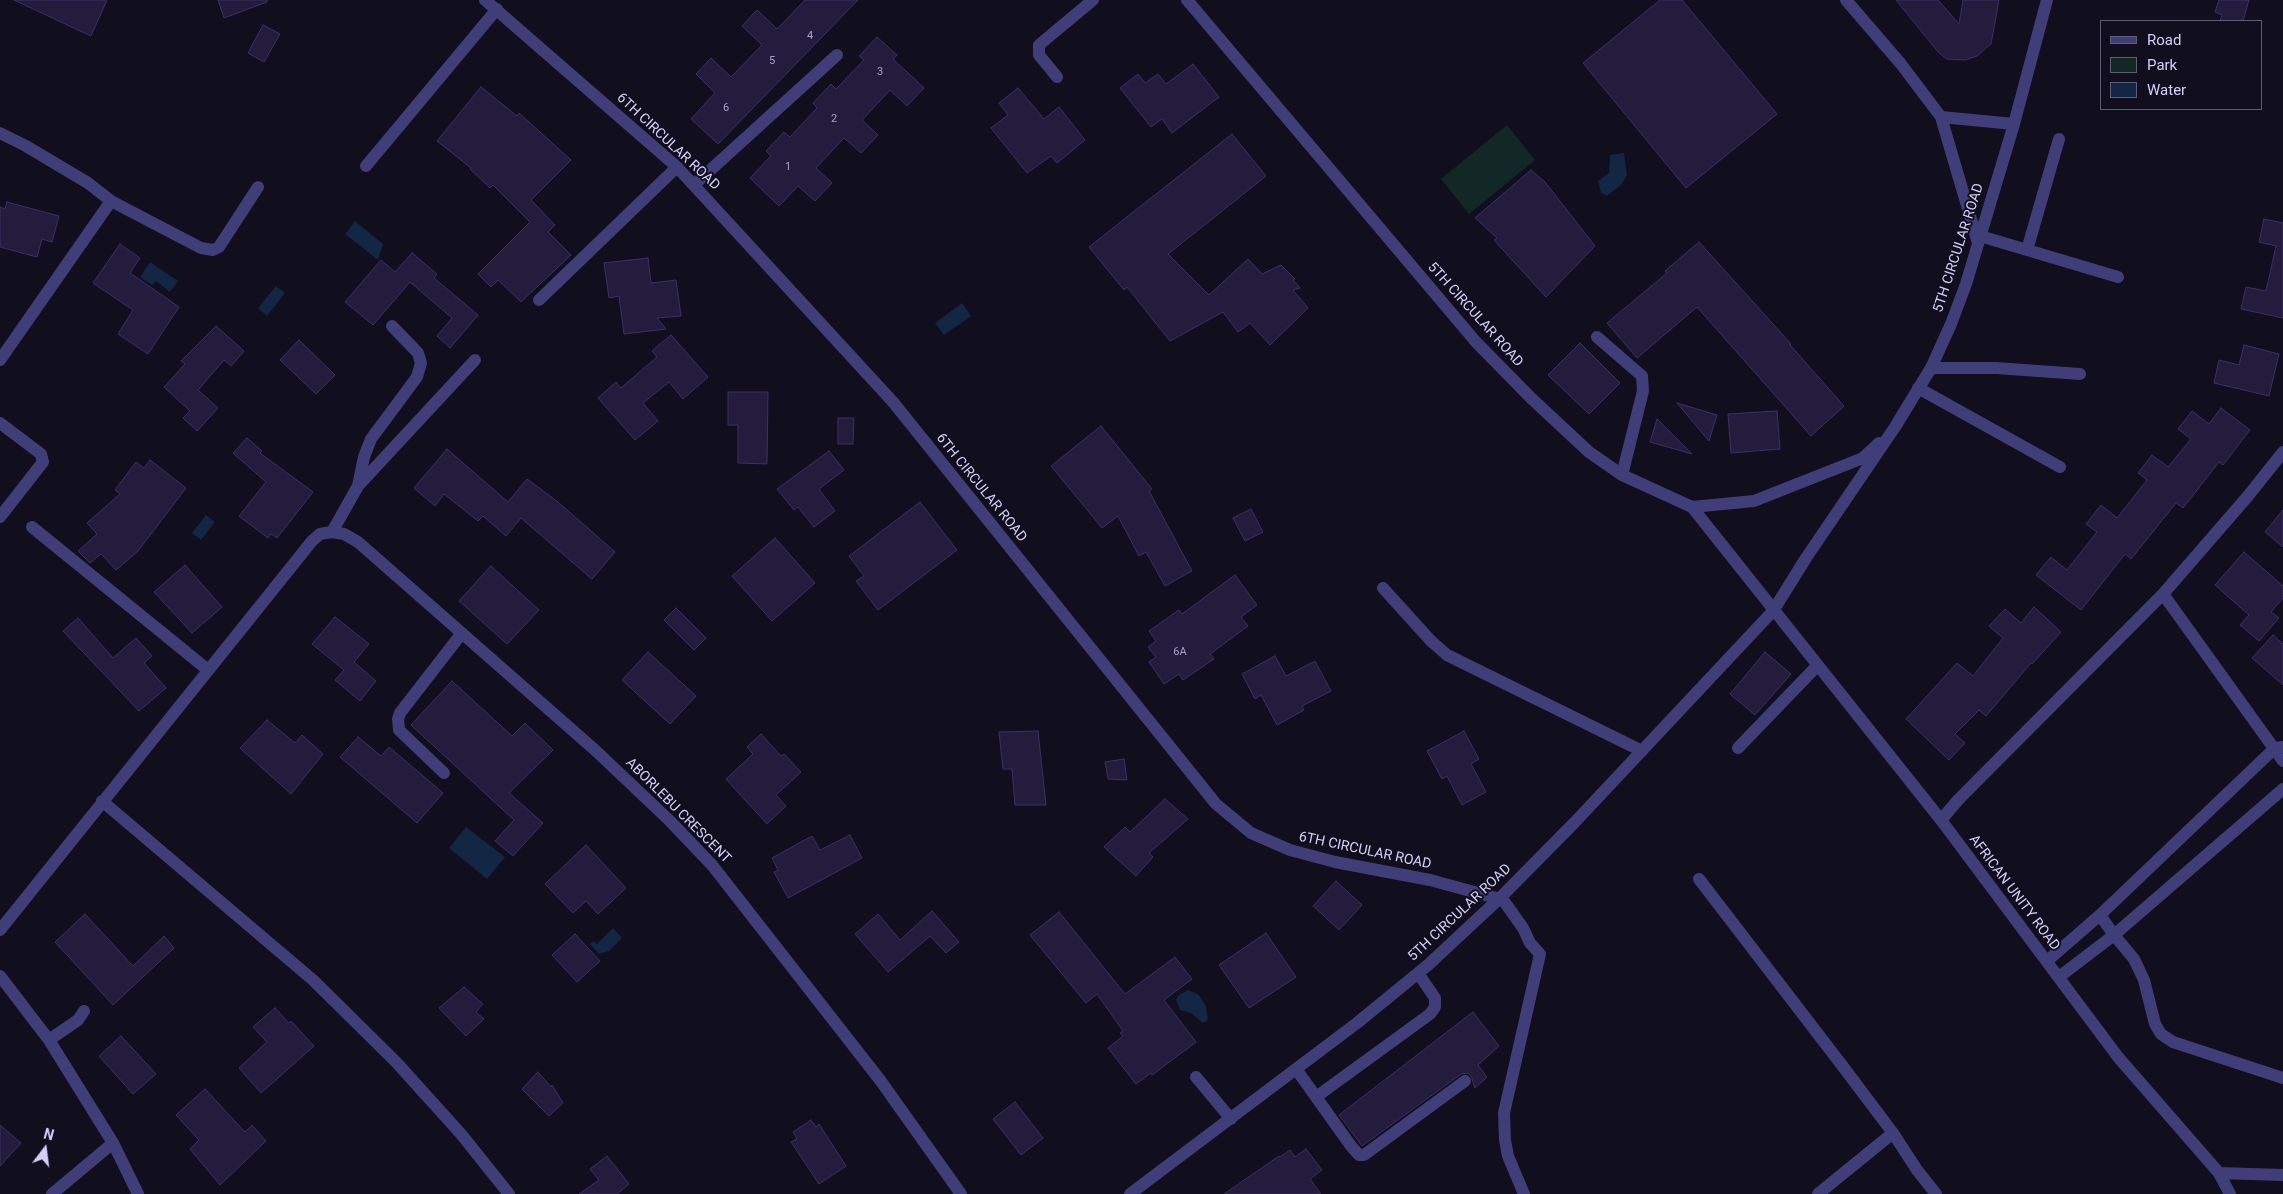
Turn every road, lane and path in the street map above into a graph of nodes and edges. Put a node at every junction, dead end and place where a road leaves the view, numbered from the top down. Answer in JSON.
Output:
{"nodes":[{"id":1,"x":485,"y":0,"type":"edge"},
{"id":2,"x":1094,"y":0,"type":"edge"},
{"id":3,"x":1187,"y":0,"type":"edge"},
{"id":4,"x":1846,"y":0,"type":"edge"},
{"id":5,"x":2047,"y":0,"type":"edge"},
{"id":6,"x":497,"y":9,"type":"junction"},
{"id":7,"x":837,"y":55,"type":"dead end"},
{"id":8,"x":1057,"y":77,"type":"dead end"},
{"id":9,"x":1941,"y":117,"type":"junction"},
{"id":10,"x":2014,"y":124,"type":"junction"},
{"id":11,"x":0,"y":133,"type":"edge"},
{"id":12,"x":2059,"y":139,"type":"dead end"},
{"id":13,"x":366,"y":166,"type":"dead end"},
{"id":14,"x":677,"y":167,"type":"junction"},
{"id":15,"x":694,"y":184,"type":"junction"},
{"id":16,"x":258,"y":187,"type":"dead end"},
{"id":17,"x":111,"y":201,"type":"junction"},
{"id":18,"x":1979,"y":240,"type":"junction"},
{"id":19,"x":2027,"y":250,"type":"junction"},
{"id":20,"x":2118,"y":277,"type":"dead end"},
{"id":21,"x":539,"y":300,"type":"dead end"},
{"id":22,"x":392,"y":326,"type":"dead end"},
{"id":23,"x":1597,"y":337,"type":"dead end"},
{"id":24,"x":0,"y":360,"type":"edge"},
{"id":25,"x":474,"y":360,"type":"dead end"},
{"id":26,"x":1931,"y":368,"type":"junction"},
{"id":27,"x":2080,"y":374,"type":"dead end"},
{"id":28,"x":1918,"y":388,"type":"junction"},
{"id":29,"x":0,"y":423,"type":"edge"},
{"id":30,"x":1895,"y":428,"type":"junction"},
{"id":31,"x":2283,"y":452,"type":"edge"},
{"id":32,"x":2060,"y":467,"type":"dead end"},
{"id":33,"x":1622,"y":475,"type":"junction"},
{"id":34,"x":358,"y":486,"type":"junction"},
{"id":35,"x":1692,"y":507,"type":"junction"},
{"id":36,"x":0,"y":518,"type":"edge"},
{"id":37,"x":32,"y":527,"type":"dead end"},
{"id":38,"x":332,"y":532,"type":"junction"},
{"id":39,"x":1383,"y":588,"type":"dead end"},
{"id":40,"x":2163,"y":594,"type":"junction"},
{"id":41,"x":1773,"y":611,"type":"junction"},
{"id":42,"x":462,"y":633,"type":"junction"},
{"id":43,"x":1817,"y":666,"type":"junction"},
{"id":44,"x":208,"y":670,"type":"junction"},
{"id":45,"x":1738,"y":748,"type":"dead end"},
{"id":46,"x":2279,"y":748,"type":"edge"},
{"id":47,"x":1642,"y":751,"type":"junction"},
{"id":48,"x":2283,"y":761,"type":"edge"},
{"id":49,"x":444,"y":773,"type":"dead end"},
{"id":50,"x":2283,"y":789,"type":"edge"},
{"id":51,"x":102,"y":801,"type":"junction"},
{"id":52,"x":1941,"y":820,"type":"junction"},
{"id":53,"x":1698,"y":880,"type":"dead end"},
{"id":54,"x":1500,"y":898,"type":"junction"},
{"id":55,"x":2100,"y":915,"type":"junction"},
{"id":56,"x":0,"y":930,"type":"edge"},
{"id":57,"x":2114,"y":935,"type":"junction"},
{"id":58,"x":2046,"y":961,"type":"junction"},
{"id":59,"x":1418,"y":973,"type":"junction"},
{"id":60,"x":0,"y":976,"type":"edge"},
{"id":61,"x":2059,"y":977,"type":"junction"},
{"id":62,"x":84,"y":1012,"type":"dead end"},
{"id":63,"x":50,"y":1040,"type":"junction"},
{"id":64,"x":1296,"y":1069,"type":"junction"},
{"id":65,"x":1196,"y":1077,"type":"dead end"},
{"id":66,"x":2283,"y":1078,"type":"edge"},
{"id":67,"x":1465,"y":1081,"type":"dead end"},
{"id":68,"x":1316,"y":1097,"type":"junction"},
{"id":69,"x":1231,"y":1119,"type":"junction"},
{"id":70,"x":1893,"y":1133,"type":"junction"},
{"id":71,"x":113,"y":1143,"type":"junction"},
{"id":72,"x":2219,"y":1173,"type":"junction"},
{"id":73,"x":2283,"y":1175,"type":"edge"},
{"id":74,"x":52,"y":1194,"type":"edge"},
{"id":75,"x":138,"y":1194,"type":"edge"},
{"id":76,"x":510,"y":1194,"type":"edge"},
{"id":77,"x":961,"y":1194,"type":"edge"},
{"id":78,"x":1130,"y":1194,"type":"edge"},
{"id":79,"x":1524,"y":1194,"type":"edge"},
{"id":80,"x":1818,"y":1194,"type":"edge"},
{"id":81,"x":1936,"y":1194,"type":"edge"},
{"id":82,"x":2230,"y":1194,"type":"edge"}],
"edges":[{"from":1,"to":6,"type":"street","name":"6TH CIRCULAR ROAD"},
{"from":2,"to":8,"type":"street"},
{"from":3,"to":33,"type":"street","name":"5TH CIRCULAR ROAD"},
{"from":4,"to":9,"type":"street"},
{"from":5,"to":10,"type":"street","name":"5TH CIRCULAR ROAD"},
{"from":6,"to":13,"type":"street"},
{"from":6,"to":14,"type":"street","name":"6TH CIRCULAR ROAD"},
{"from":7,"to":15,"type":"street"},
{"from":9,"to":10,"type":"street"},
{"from":9,"to":18,"type":"street"},
{"from":10,"to":18,"type":"street","name":"5TH CIRCULAR ROAD"},
{"from":11,"to":17,"type":"street"},
{"from":12,"to":19,"type":"street"},
{"from":14,"to":15,"type":"street","name":"6TH CIRCULAR ROAD"},
{"from":14,"to":21,"type":"street"},
{"from":15,"to":54,"type":"street","name":"6TH CIRCULAR ROAD"},
{"from":16,"to":17,"type":"street"},
{"from":17,"to":24,"type":"street"},
{"from":18,"to":19,"type":"street"},
{"from":18,"to":26,"type":"street","name":"5TH CIRCULAR ROAD"},
{"from":19,"to":20,"type":"street"},
{"from":22,"to":34,"type":"street"},
{"from":23,"to":33,"type":"street"},
{"from":25,"to":34,"type":"street"},
{"from":26,"to":27,"type":"street"},
{"from":26,"to":28,"type":"street","name":"5TH CIRCULAR ROAD"},
{"from":28,"to":30,"type":"street","name":"5TH CIRCULAR ROAD"},
{"from":28,"to":32,"type":"street"},
{"from":29,"to":36,"type":"street"},
{"from":30,"to":35,"type":"street"},
{"from":30,"to":41,"type":"street","name":"5TH CIRCULAR ROAD"},
{"from":31,"to":40,"type":"street"},
{"from":33,"to":35,"type":"street","name":"5TH CIRCULAR ROAD"},
{"from":34,"to":38,"type":"street"},
{"from":35,"to":41,"type":"street","name":"5TH CIRCULAR ROAD"},
{"from":37,"to":44,"type":"street"},
{"from":38,"to":42,"type":"street","name":"ABORLEBU CRESCENT"},
{"from":38,"to":44,"type":"street"},
{"from":39,"to":47,"type":"street"},
{"from":40,"to":46,"type":"street"},
{"from":40,"to":52,"type":"street"},
{"from":41,"to":43,"type":"street","name":"AFRICAN UNITY ROAD"},
{"from":41,"to":47,"type":"street","name":"5TH CIRCULAR ROAD"},
{"from":42,"to":49,"type":"street"},
{"from":42,"to":77,"type":"street","name":"ABORLEBU CRESCENT"},
{"from":43,"to":45,"type":"street"},
{"from":43,"to":52,"type":"street","name":"AFRICAN UNITY ROAD"},
{"from":44,"to":51,"type":"street"},
{"from":46,"to":48,"type":"street"},
{"from":46,"to":55,"type":"street"},
{"from":47,"to":54,"type":"street","name":"5TH CIRCULAR ROAD"},
{"from":50,"to":57,"type":"street"},
{"from":51,"to":56,"type":"street"},
{"from":51,"to":76,"type":"street"},
{"from":52,"to":58,"type":"street","name":"AFRICAN UNITY ROAD"},
{"from":53,"to":70,"type":"street"},
{"from":54,"to":59,"type":"street","name":"5TH CIRCULAR ROAD"},
{"from":54,"to":79,"type":"street"},
{"from":55,"to":57,"type":"street"},
{"from":55,"to":58,"type":"street"},
{"from":57,"to":61,"type":"street"},
{"from":57,"to":66,"type":"street"},
{"from":58,"to":61,"type":"street","name":"AFRICAN UNITY ROAD"},
{"from":59,"to":64,"type":"street","name":"5TH CIRCULAR ROAD"},
{"from":59,"to":68,"type":"street"},
{"from":60,"to":63,"type":"street"},
{"from":61,"to":72,"type":"street","name":"AFRICAN UNITY ROAD"},
{"from":62,"to":63,"type":"street"},
{"from":63,"to":71,"type":"street"},
{"from":64,"to":68,"type":"street"},
{"from":64,"to":69,"type":"street","name":"5TH CIRCULAR ROAD"},
{"from":65,"to":69,"type":"street"},
{"from":67,"to":68,"type":"street"},
{"from":69,"to":78,"type":"street","name":"5TH CIRCULAR ROAD"},
{"from":70,"to":80,"type":"street"},
{"from":70,"to":81,"type":"street"},
{"from":71,"to":74,"type":"street"},
{"from":71,"to":75,"type":"street"},
{"from":72,"to":73,"type":"street"},
{"from":72,"to":82,"type":"street","name":"AFRICAN UNITY ROAD"}]}
